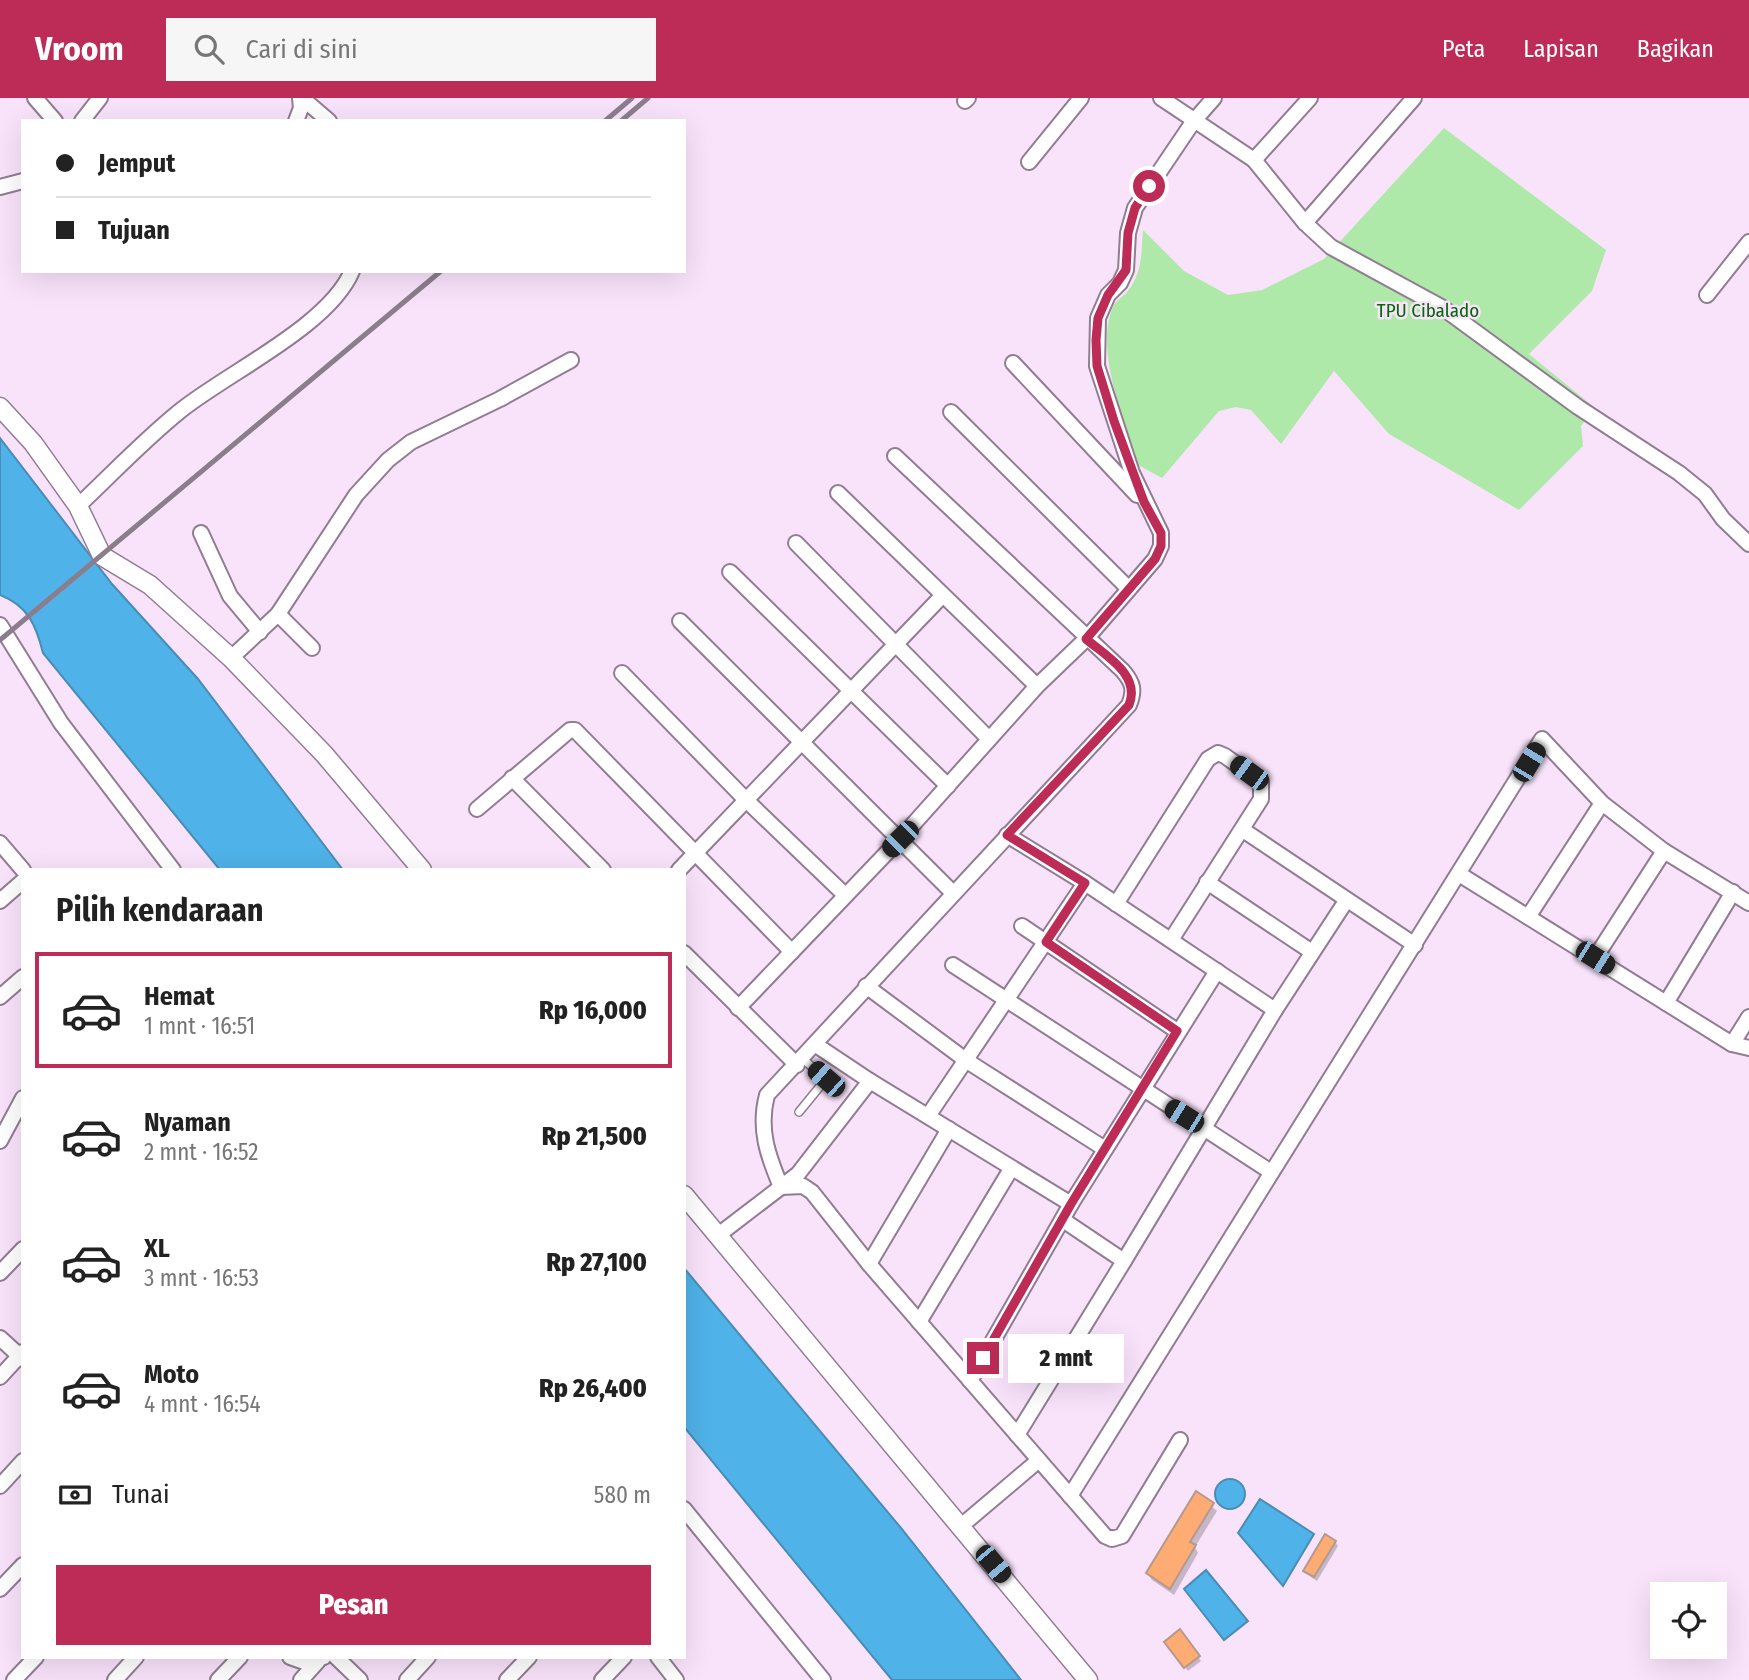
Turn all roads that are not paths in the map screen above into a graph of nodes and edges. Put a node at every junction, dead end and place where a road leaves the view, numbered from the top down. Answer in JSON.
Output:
{"nodes":[{"id":1,"x":35,"y":98,"type":"edge"},
{"id":2,"x":100,"y":98,"type":"edge"},
{"id":3,"x":301,"y":98,"type":"edge"},
{"id":4,"x":1081,"y":98,"type":"edge"},
{"id":5,"x":1161,"y":98,"type":"edge"},
{"id":6,"x":1214,"y":98,"type":"edge"},
{"id":7,"x":1310,"y":98,"type":"edge"},
{"id":8,"x":1414,"y":98,"type":"edge"},
{"id":9,"x":53,"y":119,"type":"edge"},
{"id":10,"x":84,"y":119,"type":"edge"},
{"id":11,"x":297,"y":119,"type":"edge"},
{"id":12,"x":327,"y":119,"type":"edge"},
{"id":13,"x":1193,"y":122,"type":"junction"},
{"id":14,"x":1254,"y":160,"type":"junction"},
{"id":15,"x":1029,"y":162,"type":"dead end"},
{"id":16,"x":21,"y":182,"type":"edge"},
{"id":17,"x":0,"y":187,"type":"edge"},
{"id":18,"x":1305,"y":223,"type":"junction"},
{"id":19,"x":1749,"y":242,"type":"edge"},
{"id":20,"x":351,"y":273,"type":"edge"},
{"id":21,"x":1707,"y":295,"type":"dead end"},
{"id":22,"x":572,"y":360,"type":"dead end"},
{"id":23,"x":1013,"y":363,"type":"dead end"},
{"id":24,"x":0,"y":407,"type":"edge"},
{"id":25,"x":951,"y":412,"type":"dead end"},
{"id":26,"x":895,"y":456,"type":"dead end"},
{"id":27,"x":838,"y":493,"type":"dead end"},
{"id":28,"x":1144,"y":502,"type":"junction"},
{"id":29,"x":78,"y":506,"type":"junction"},
{"id":30,"x":201,"y":533,"type":"dead end"},
{"id":31,"x":796,"y":543,"type":"dead end"},
{"id":32,"x":1749,"y":544,"type":"edge"},
{"id":33,"x":730,"y":572,"type":"dead end"},
{"id":34,"x":1129,"y":589,"type":"junction"},
{"id":35,"x":942,"y":596,"type":"junction"},
{"id":36,"x":278,"y":614,"type":"junction"},
{"id":37,"x":680,"y":621,"type":"dead end"},
{"id":38,"x":0,"y":625,"type":"edge"},
{"id":39,"x":260,"y":632,"type":"junction"},
{"id":40,"x":1086,"y":639,"type":"junction"},
{"id":41,"x":896,"y":643,"type":"junction"},
{"id":42,"x":312,"y":648,"type":"dead end"},
{"id":43,"x":231,"y":658,"type":"junction"},
{"id":44,"x":622,"y":673,"type":"dead end"},
{"id":45,"x":1037,"y":686,"type":"junction"},
{"id":46,"x":850,"y":692,"type":"junction"},
{"id":47,"x":989,"y":739,"type":"junction"},
{"id":48,"x":802,"y":744,"type":"junction"},
{"id":49,"x":512,"y":778,"type":"junction"},
{"id":50,"x":948,"y":786,"type":"junction"},
{"id":51,"x":746,"y":800,"type":"junction"},
{"id":52,"x":1602,"y":803,"type":"junction"},
{"id":53,"x":477,"y":809,"type":"dead end"},
{"id":54,"x":1242,"y":830,"type":"junction"},
{"id":55,"x":1007,"y":835,"type":"junction"},
{"id":56,"x":900,"y":839,"type":"junction"},
{"id":57,"x":0,"y":843,"type":"edge"},
{"id":58,"x":1664,"y":851,"type":"junction"},
{"id":59,"x":695,"y":852,"type":"junction"},
{"id":60,"x":21,"y":868,"type":"edge"},
{"id":61,"x":171,"y":868,"type":"edge"},
{"id":62,"x":420,"y":868,"type":"edge"},
{"id":63,"x":601,"y":868,"type":"edge"},
{"id":64,"x":681,"y":868,"type":"edge"},
{"id":65,"x":1459,"y":874,"type":"junction"},
{"id":66,"x":1208,"y":882,"type":"junction"},
{"id":67,"x":21,"y":883,"type":"edge"},
{"id":68,"x":1085,"y":883,"type":"junction"},
{"id":69,"x":1733,"y":892,"type":"junction"},
{"id":70,"x":953,"y":893,"type":"junction"},
{"id":71,"x":845,"y":895,"type":"junction"},
{"id":72,"x":0,"y":901,"type":"edge"},
{"id":73,"x":1346,"y":901,"type":"junction"},
{"id":74,"x":1749,"y":903,"type":"edge"},
{"id":75,"x":1116,"y":904,"type":"junction"},
{"id":76,"x":1528,"y":917,"type":"junction"},
{"id":77,"x":1022,"y":926,"type":"dead end"},
{"id":78,"x":1171,"y":940,"type":"junction"},
{"id":79,"x":1046,"y":942,"type":"junction"},
{"id":80,"x":1415,"y":944,"type":"junction"},
{"id":81,"x":792,"y":952,"type":"junction"},
{"id":82,"x":1312,"y":952,"type":"junction"},
{"id":83,"x":686,"y":955,"type":"edge"},
{"id":84,"x":1595,"y":958,"type":"junction"},
{"id":85,"x":953,"y":965,"type":"dead end"},
{"id":86,"x":1217,"y":971,"type":"junction"},
{"id":87,"x":21,"y":979,"type":"edge"},
{"id":88,"x":866,"y":986,"type":"junction"},
{"id":89,"x":0,"y":997,"type":"edge"},
{"id":90,"x":1006,"y":1001,"type":"junction"},
{"id":91,"x":1666,"y":1003,"type":"junction"},
{"id":92,"x":738,"y":1008,"type":"junction"},
{"id":93,"x":1275,"y":1010,"type":"junction"},
{"id":94,"x":1749,"y":1017,"type":"edge"},
{"id":95,"x":1177,"y":1031,"type":"junction"},
{"id":96,"x":1732,"y":1044,"type":"junction"},
{"id":97,"x":816,"y":1045,"type":"junction"},
{"id":98,"x":1749,"y":1048,"type":"edge"},
{"id":99,"x":967,"y":1061,"type":"junction"},
{"id":100,"x":800,"y":1062,"type":"junction"},
{"id":101,"x":870,"y":1081,"type":"junction"},
{"id":102,"x":1142,"y":1090,"type":"junction"},
{"id":103,"x":21,"y":1102,"type":"edge"},
{"id":104,"x":799,"y":1112,"type":"dead end"},
{"id":105,"x":928,"y":1116,"type":"junction"},
{"id":106,"x":949,"y":1129,"type":"junction"},
{"id":107,"x":1205,"y":1129,"type":"junction"},
{"id":108,"x":0,"y":1141,"type":"edge"},
{"id":109,"x":1105,"y":1149,"type":"junction"},
{"id":110,"x":1011,"y":1169,"type":"junction"},
{"id":111,"x":1271,"y":1172,"type":"junction"},
{"id":112,"x":781,"y":1187,"type":"junction"},
{"id":113,"x":686,"y":1197,"type":"edge"},
{"id":114,"x":1071,"y":1204,"type":"junction"},
{"id":115,"x":1063,"y":1220,"type":"junction"},
{"id":116,"x":717,"y":1236,"type":"junction"},
{"id":117,"x":21,"y":1251,"type":"edge"},
{"id":118,"x":1124,"y":1261,"type":"junction"},
{"id":119,"x":869,"y":1264,"type":"junction"},
{"id":120,"x":0,"y":1273,"type":"edge"},
{"id":121,"x":919,"y":1322,"type":"junction"},
{"id":122,"x":0,"y":1338,"type":"edge"},
{"id":123,"x":21,"y":1355,"type":"edge"},
{"id":124,"x":21,"y":1357,"type":"edge"},
{"id":125,"x":0,"y":1377,"type":"edge"},
{"id":126,"x":970,"y":1381,"type":"junction"},
{"id":127,"x":1017,"y":1435,"type":"junction"},
{"id":128,"x":1180,"y":1440,"type":"dead end"},
{"id":129,"x":1039,"y":1460,"type":"junction"},
{"id":130,"x":21,"y":1463,"type":"edge"},
{"id":131,"x":0,"y":1486,"type":"edge"},
{"id":132,"x":1070,"y":1496,"type":"junction"},
{"id":133,"x":686,"y":1511,"type":"edge"},
{"id":134,"x":961,"y":1526,"type":"junction"},
{"id":135,"x":21,"y":1567,"type":"edge"},
{"id":136,"x":0,"y":1589,"type":"edge"},
{"id":137,"x":34,"y":1659,"type":"edge"},
{"id":138,"x":134,"y":1659,"type":"edge"},
{"id":139,"x":238,"y":1659,"type":"edge"},
{"id":140,"x":296,"y":1659,"type":"edge"},
{"id":141,"x":321,"y":1659,"type":"edge"},
{"id":142,"x":338,"y":1659,"type":"edge"},
{"id":143,"x":426,"y":1659,"type":"edge"},
{"id":144,"x":527,"y":1659,"type":"edge"},
{"id":145,"x":622,"y":1659,"type":"edge"},
{"id":146,"x":660,"y":1659,"type":"edge"},
{"id":147,"x":14,"y":1680,"type":"edge"},
{"id":148,"x":115,"y":1680,"type":"edge"},
{"id":149,"x":218,"y":1680,"type":"edge"},
{"id":150,"x":301,"y":1680,"type":"edge"},
{"id":151,"x":360,"y":1680,"type":"edge"},
{"id":152,"x":407,"y":1680,"type":"edge"},
{"id":153,"x":507,"y":1680,"type":"edge"},
{"id":154,"x":602,"y":1680,"type":"edge"},
{"id":155,"x":676,"y":1680,"type":"edge"},
{"id":156,"x":823,"y":1680,"type":"edge"},
{"id":157,"x":1088,"y":1680,"type":"edge"}],
"edges":[{"from":1,"to":9,"type":"street"},
{"from":2,"to":10,"type":"street"},
{"from":3,"to":11,"type":"street"},
{"from":3,"to":12,"type":"street"},
{"from":4,"to":15,"type":"street"},
{"from":5,"to":13,"type":"street"},
{"from":6,"to":13,"type":"street"},
{"from":7,"to":14,"type":"street"},
{"from":8,"to":18,"type":"street"},
{"from":13,"to":14,"type":"street"},
{"from":13,"to":28,"type":"street"},
{"from":14,"to":18,"type":"street"},
{"from":16,"to":17,"type":"street"},
{"from":18,"to":32,"type":"street"},
{"from":19,"to":21,"type":"street"},
{"from":20,"to":29,"type":"street"},
{"from":22,"to":36,"type":"street"},
{"from":23,"to":28,"type":"street"},
{"from":24,"to":29,"type":"street"},
{"from":25,"to":34,"type":"street"},
{"from":26,"to":40,"type":"street"},
{"from":27,"to":35,"type":"street"},
{"from":28,"to":34,"type":"street"},
{"from":29,"to":43,"type":"street"},
{"from":30,"to":39,"type":"street"},
{"from":31,"to":41,"type":"street"},
{"from":33,"to":46,"type":"street"},
{"from":34,"to":40,"type":"street"},
{"from":35,"to":41,"type":"street"},
{"from":35,"to":45,"type":"street"},
{"from":36,"to":39,"type":"street"},
{"from":36,"to":42,"type":"street"},
{"from":37,"to":48,"type":"street"},
{"from":38,"to":61,"type":"street"},
{"from":39,"to":43,"type":"street"},
{"from":40,"to":45,"type":"street"},
{"from":40,"to":55,"type":"street"},
{"from":41,"to":46,"type":"street"},
{"from":41,"to":47,"type":"street"},
{"from":43,"to":62,"type":"street"},
{"from":44,"to":51,"type":"street"},
{"from":45,"to":47,"type":"street"},
{"from":46,"to":48,"type":"street"},
{"from":46,"to":50,"type":"street"},
{"from":47,"to":50,"type":"street"},
{"from":48,"to":51,"type":"street"},
{"from":48,"to":56,"type":"street"},
{"from":49,"to":53,"type":"street"},
{"from":49,"to":59,"type":"street"},
{"from":49,"to":63,"type":"street"},
{"from":50,"to":56,"type":"street"},
{"from":51,"to":59,"type":"street"},
{"from":51,"to":71,"type":"street"},
{"from":52,"to":58,"type":"street"},
{"from":52,"to":65,"type":"street"},
{"from":52,"to":76,"type":"street"},
{"from":54,"to":66,"type":"street"},
{"from":54,"to":73,"type":"street"},
{"from":54,"to":75,"type":"street"},
{"from":55,"to":68,"type":"street"},
{"from":55,"to":70,"type":"street"},
{"from":56,"to":70,"type":"street"},
{"from":56,"to":71,"type":"street"},
{"from":57,"to":60,"type":"street"},
{"from":58,"to":69,"type":"street"},
{"from":58,"to":84,"type":"street"},
{"from":59,"to":64,"type":"street"},
{"from":59,"to":81,"type":"street"},
{"from":65,"to":76,"type":"street"},
{"from":65,"to":80,"type":"street"},
{"from":66,"to":78,"type":"street"},
{"from":66,"to":82,"type":"street"},
{"from":67,"to":72,"type":"street"},
{"from":68,"to":75,"type":"street"},
{"from":68,"to":79,"type":"street"},
{"from":69,"to":74,"type":"street"},
{"from":69,"to":91,"type":"street"},
{"from":70,"to":88,"type":"street"},
{"from":71,"to":81,"type":"street"},
{"from":73,"to":80,"type":"street"},
{"from":73,"to":82,"type":"street"},
{"from":75,"to":78,"type":"street"},
{"from":76,"to":84,"type":"street"},
{"from":77,"to":79,"type":"street"},
{"from":78,"to":86,"type":"street"},
{"from":79,"to":90,"type":"street"},
{"from":79,"to":95,"type":"street"},
{"from":80,"to":111,"type":"street"},
{"from":81,"to":92,"type":"street"},
{"from":82,"to":93,"type":"street"},
{"from":83,"to":92,"type":"street"},
{"from":84,"to":91,"type":"street"},
{"from":85,"to":90,"type":"street"},
{"from":86,"to":93,"type":"street"},
{"from":86,"to":95,"type":"street"},
{"from":87,"to":89,"type":"street"},
{"from":88,"to":97,"type":"street"},
{"from":88,"to":99,"type":"street"},
{"from":90,"to":99,"type":"street"},
{"from":90,"to":102,"type":"street"},
{"from":91,"to":96,"type":"street"},
{"from":92,"to":100,"type":"street"},
{"from":93,"to":107,"type":"street"},
{"from":94,"to":96,"type":"street"},
{"from":95,"to":102,"type":"street"},
{"from":96,"to":98,"type":"street"},
{"from":97,"to":100,"type":"street"},
{"from":97,"to":101,"type":"street"},
{"from":99,"to":105,"type":"street"},
{"from":99,"to":109,"type":"street"},
{"from":100,"to":104,"type":"lane"},
{"from":100,"to":112,"type":"street"},
{"from":101,"to":105,"type":"street"},
{"from":101,"to":112,"type":"street"},
{"from":102,"to":107,"type":"street"},
{"from":102,"to":109,"type":"street"},
{"from":103,"to":108,"type":"street"},
{"from":105,"to":106,"type":"street"},
{"from":106,"to":110,"type":"street"},
{"from":106,"to":119,"type":"street"},
{"from":107,"to":111,"type":"street"},
{"from":107,"to":118,"type":"street"},
{"from":109,"to":114,"type":"street"},
{"from":110,"to":114,"type":"street"},
{"from":110,"to":121,"type":"street"},
{"from":111,"to":132,"type":"street"},
{"from":112,"to":116,"type":"street"},
{"from":112,"to":119,"type":"street"},
{"from":113,"to":116,"type":"street"},
{"from":114,"to":115,"type":"street"},
{"from":115,"to":118,"type":"street"},
{"from":115,"to":126,"type":"street"},
{"from":116,"to":134,"type":"street"},
{"from":117,"to":120,"type":"street"},
{"from":118,"to":127,"type":"street"},
{"from":119,"to":121,"type":"street"},
{"from":121,"to":126,"type":"street"},
{"from":122,"to":123,"type":"street"},
{"from":124,"to":125,"type":"street"},
{"from":126,"to":127,"type":"street"},
{"from":127,"to":129,"type":"street"},
{"from":128,"to":132,"type":"street"},
{"from":129,"to":132,"type":"street"},
{"from":129,"to":134,"type":"street"},
{"from":130,"to":131,"type":"street"},
{"from":133,"to":156,"type":"street"},
{"from":134,"to":157,"type":"street"},
{"from":135,"to":136,"type":"street"},
{"from":137,"to":147,"type":"street"},
{"from":138,"to":148,"type":"street"},
{"from":139,"to":149,"type":"street"},
{"from":140,"to":141,"type":"street"},
{"from":141,"to":150,"type":"street"},
{"from":142,"to":151,"type":"street"},
{"from":143,"to":152,"type":"street"},
{"from":144,"to":153,"type":"street"},
{"from":145,"to":154,"type":"street"},
{"from":146,"to":155,"type":"street"}]}
